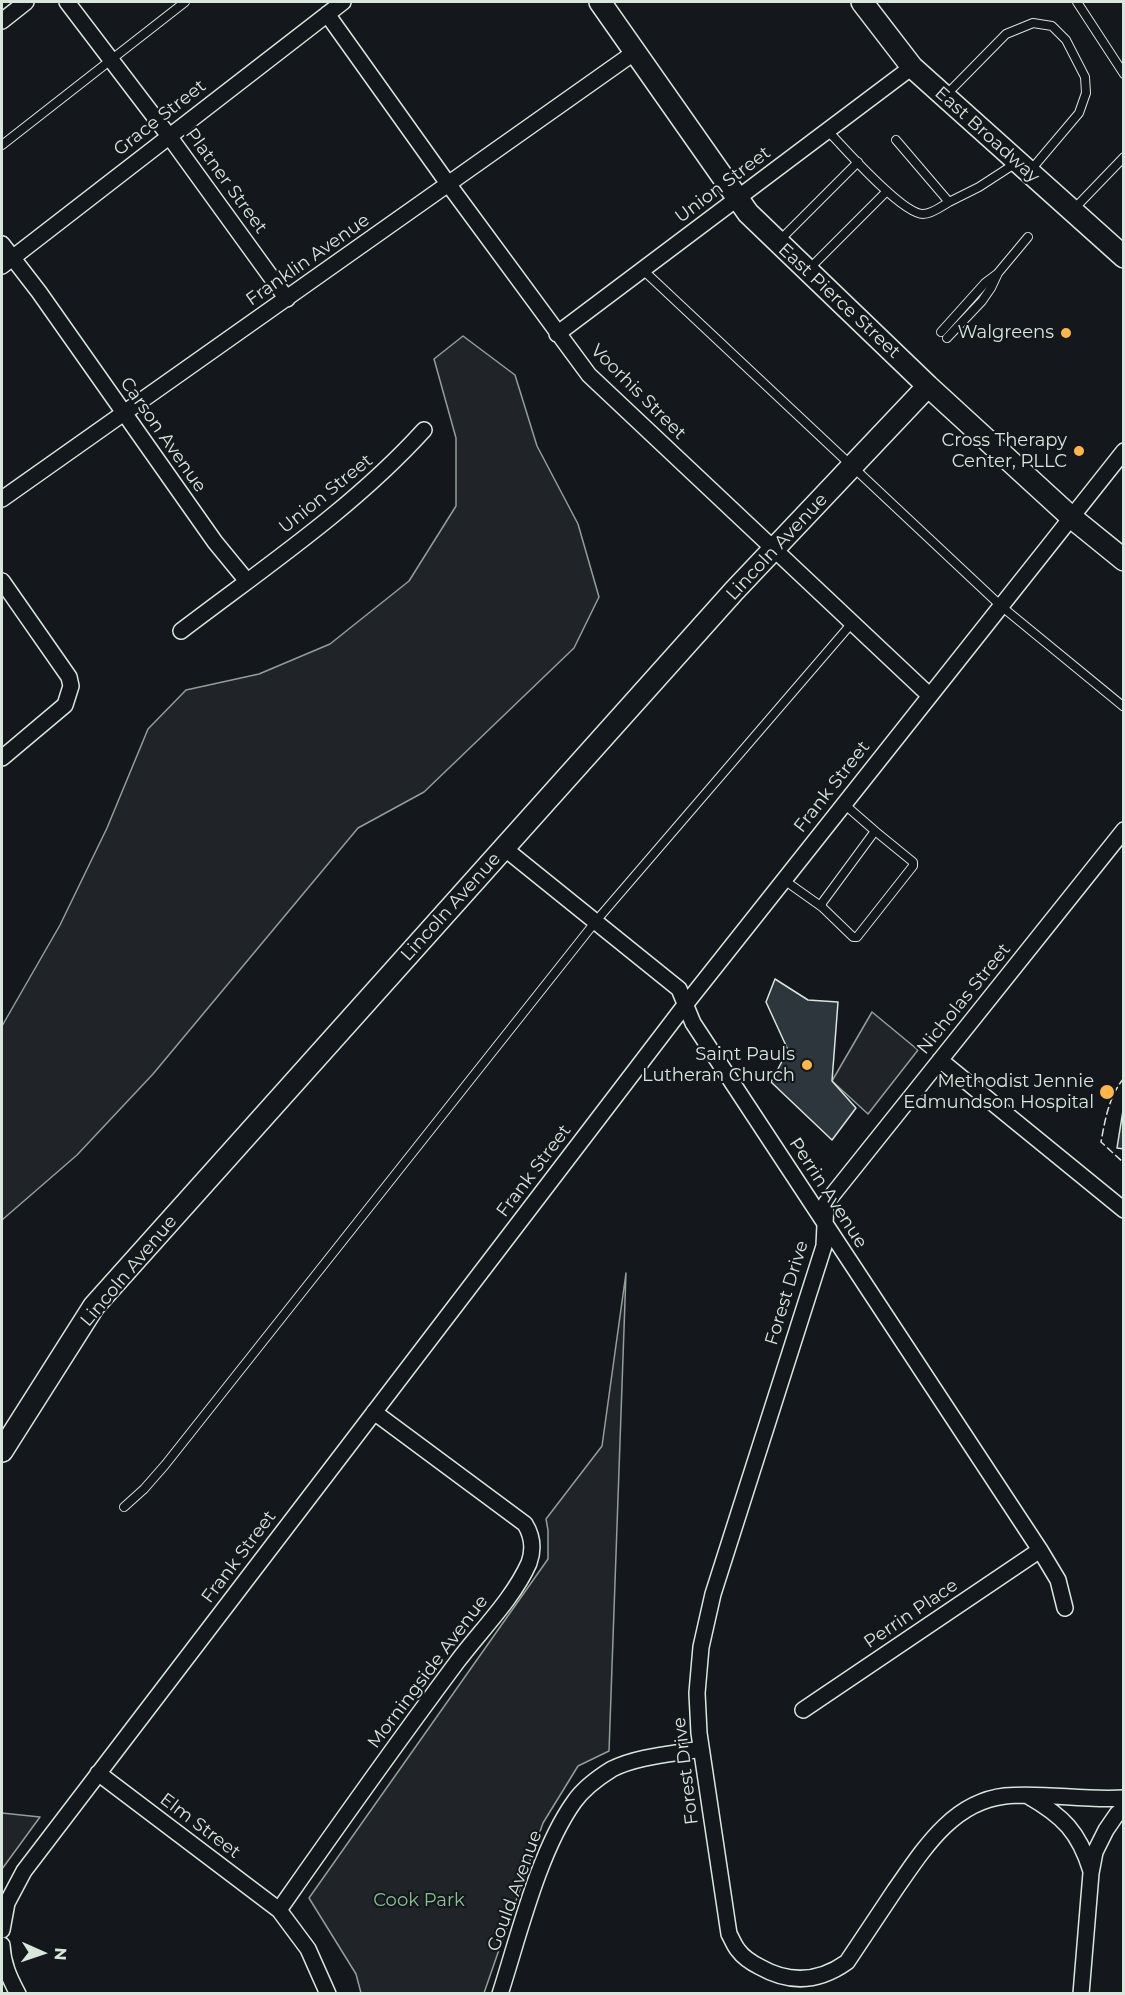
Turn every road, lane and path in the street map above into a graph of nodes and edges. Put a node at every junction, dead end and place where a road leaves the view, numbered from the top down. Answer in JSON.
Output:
{"nodes":[{"id":1,"x":26,"y":2,"type":"edge"},
{"id":2,"x":67,"y":2,"type":"edge"},
{"id":3,"x":185,"y":2,"type":"edge"},
{"id":4,"x":343,"y":2,"type":"edge"},
{"id":5,"x":600,"y":2,"type":"edge"},
{"id":6,"x":862,"y":2,"type":"edge"},
{"id":7,"x":1077,"y":2,"type":"edge"},
{"id":8,"x":327,"y":14,"type":"junction"},
{"id":9,"x":2,"y":21,"type":"edge"},
{"id":10,"x":635,"y":52,"type":"junction"},
{"id":11,"x":111,"y":59,"type":"junction"},
{"id":12,"x":912,"y":67,"type":"junction"},
{"id":13,"x":1124,"y":74,"type":"edge"},
{"id":14,"x":944,"y":96,"type":"junction"},
{"id":15,"x":828,"y":131,"type":"junction"},
{"id":16,"x":169,"y":136,"type":"junction"},
{"id":17,"x":896,"y":140,"type":"dead end"},
{"id":18,"x":2,"y":145,"type":"edge"},
{"id":19,"x":1124,"y":157,"type":"edge"},
{"id":20,"x":858,"y":162,"type":"junction"},
{"id":21,"x":1023,"y":167,"type":"junction"},
{"id":22,"x":449,"y":185,"type":"junction"},
{"id":23,"x":887,"y":191,"type":"junction"},
{"id":24,"x":737,"y":198,"type":"junction"},
{"id":25,"x":949,"y":202,"type":"junction"},
{"id":26,"x":1072,"y":211,"type":"junction"},
{"id":27,"x":1028,"y":237,"type":"dead end"},
{"id":28,"x":777,"y":243,"type":"junction"},
{"id":29,"x":2,"y":244,"type":"edge"},
{"id":30,"x":1124,"y":256,"type":"edge"},
{"id":31,"x":7,"y":262,"type":"edge"},
{"id":32,"x":643,"y":270,"type":"junction"},
{"id":33,"x":807,"y":271,"type":"junction"},
{"id":34,"x":287,"y":299,"type":"junction"},
{"id":35,"x":558,"y":334,"type":"junction"},
{"id":36,"x":944,"y":335,"type":"dead end"},
{"id":37,"x":928,"y":386,"type":"junction"},
{"id":38,"x":124,"y":413,"type":"junction"},
{"id":39,"x":424,"y":430,"type":"dead end"},
{"id":40,"x":1124,"y":451,"type":"edge"},
{"id":41,"x":853,"y":467,"type":"junction"},
{"id":42,"x":2,"y":499,"type":"edge"},
{"id":43,"x":1071,"y":517,"type":"junction"},
{"id":44,"x":774,"y":549,"type":"junction"},
{"id":45,"x":1124,"y":560,"type":"edge"},
{"id":46,"x":2,"y":581,"type":"edge"},
{"id":47,"x":247,"y":581,"type":"junction"},
{"id":48,"x":1001,"y":606,"type":"junction"},
{"id":49,"x":852,"y":622,"type":"junction"},
{"id":50,"x":181,"y":631,"type":"dead end"},
{"id":51,"x":929,"y":695,"type":"junction"},
{"id":52,"x":1124,"y":707,"type":"edge"},
{"id":53,"x":2,"y":758,"type":"edge"},
{"id":54,"x":843,"y":804,"type":"junction"},
{"id":55,"x":874,"y":831,"type":"junction"},
{"id":56,"x":1122,"y":836,"type":"edge"},
{"id":57,"x":504,"y":848,"type":"junction"},
{"id":58,"x":784,"y":880,"type":"junction"},
{"id":59,"x":822,"y":907,"type":"junction"},
{"id":60,"x":596,"y":921,"type":"junction"},
{"id":61,"x":685,"y":1005,"type":"junction"},
{"id":62,"x":940,"y":1060,"type":"junction"},
{"id":63,"x":1124,"y":1210,"type":"edge"},
{"id":64,"x":824,"y":1224,"type":"junction"},
{"id":65,"x":374,"y":1412,"type":"junction"},
{"id":66,"x":2,"y":1450,"type":"edge"},
{"id":67,"x":124,"y":1507,"type":"dead end"},
{"id":68,"x":1040,"y":1550,"type":"junction"},
{"id":69,"x":1065,"y":1608,"type":"dead end"},
{"id":70,"x":803,"y":1710,"type":"dead end"},
{"id":71,"x":701,"y":1749,"type":"junction"},
{"id":72,"x":98,"y":1773,"type":"junction"},
{"id":73,"x":1025,"y":1795,"type":"junction"},
{"id":74,"x":1124,"y":1798,"type":"edge"},
{"id":75,"x":1124,"y":1808,"type":"edge"},
{"id":76,"x":1091,"y":1873,"type":"junction"},
{"id":77,"x":279,"y":1910,"type":"junction"},
{"id":78,"x":2,"y":1930,"type":"edge"},
{"id":79,"x":2,"y":1945,"type":"edge"},
{"id":80,"x":18,"y":1994,"type":"edge"},
{"id":81,"x":328,"y":1994,"type":"edge"},
{"id":82,"x":500,"y":1994,"type":"edge"},
{"id":83,"x":1081,"y":1994,"type":"edge"}],
"edges":[{"from":1,"to":9,"type":"street"},
{"from":2,"to":11,"type":"street","name":"Platner Street"},
{"from":3,"to":11,"type":"lane"},
{"from":4,"to":8,"type":"street","name":"Grace Street"},
{"from":5,"to":10,"type":"street","name":"East Pierce Street"},
{"from":6,"to":12,"type":"street","name":"East Broadway"},
{"from":7,"to":13,"type":"lane"},
{"from":8,"to":16,"type":"street","name":"Grace Street"},
{"from":8,"to":22,"type":"street","name":"Voorhis Street"},
{"from":10,"to":22,"type":"street","name":"Franklin Avenue"},
{"from":10,"to":24,"type":"street","name":"East Pierce Street"},
{"from":11,"to":16,"type":"street","name":"Platner Street"},
{"from":11,"to":18,"type":"lane"},
{"from":12,"to":14,"type":"street","name":"East Broadway"},
{"from":12,"to":15,"type":"street","name":"Union Street"},
{"from":14,"to":21,"type":"street","name":"East Broadway"},
{"from":14,"to":21,"type":"lane"},
{"from":15,"to":20,"type":"lane"},
{"from":15,"to":24,"type":"street","name":"Union Street"},
{"from":16,"to":31,"type":"street","name":"Grace Street"},
{"from":16,"to":34,"type":"street","name":"Platner Street"},
{"from":17,"to":25,"type":"lane"},
{"from":19,"to":26,"type":"lane"},
{"from":20,"to":23,"type":"lane"},
{"from":20,"to":28,"type":"lane"},
{"from":21,"to":25,"type":"lane"},
{"from":21,"to":26,"type":"street","name":"East Broadway"},
{"from":22,"to":34,"type":"street","name":"Franklin Avenue"},
{"from":22,"to":35,"type":"street","name":"Voorhis Street"},
{"from":23,"to":25,"type":"lane"},
{"from":23,"to":33,"type":"lane"},
{"from":24,"to":28,"type":"street","name":"East Pierce Street"},
{"from":24,"to":32,"type":"street","name":"Union Street"},
{"from":26,"to":30,"type":"street","name":"East Broadway"},
{"from":27,"to":36,"type":"lane"},
{"from":28,"to":33,"type":"street","name":"East Pierce Street"},
{"from":29,"to":31,"type":"street","name":"Carson Avenue"},
{"from":31,"to":38,"type":"street","name":"Carson Avenue"},
{"from":32,"to":35,"type":"street","name":"Union Street"},
{"from":32,"to":41,"type":"lane"},
{"from":33,"to":37,"type":"street","name":"East Pierce Street"},
{"from":34,"to":38,"type":"street","name":"Franklin Avenue"},
{"from":35,"to":44,"type":"street","name":"Voorhis Street"},
{"from":37,"to":41,"type":"street","name":"Lincoln Avenue"},
{"from":37,"to":43,"type":"street","name":"East Pierce Street"},
{"from":38,"to":42,"type":"street","name":"Franklin Avenue"},
{"from":38,"to":47,"type":"street","name":"Carson Avenue"},
{"from":39,"to":47,"type":"street","name":"Union Street"},
{"from":40,"to":43,"type":"street","name":"Frank Street"},
{"from":41,"to":44,"type":"street","name":"Lincoln Avenue"},
{"from":41,"to":48,"type":"lane"},
{"from":43,"to":45,"type":"street","name":"East Pierce Street"},
{"from":43,"to":48,"type":"street","name":"Frank Street"},
{"from":44,"to":49,"type":"street","name":"Voorhis Street"},
{"from":44,"to":57,"type":"street","name":"Lincoln Avenue"},
{"from":46,"to":53,"type":"street"},
{"from":47,"to":50,"type":"street"},
{"from":48,"to":51,"type":"street","name":"Frank Street"},
{"from":48,"to":52,"type":"lane"},
{"from":49,"to":51,"type":"street","name":"Voorhis Street"},
{"from":49,"to":60,"type":"lane"},
{"from":51,"to":54,"type":"street","name":"Frank Street"},
{"from":54,"to":55,"type":"lane"},
{"from":54,"to":58,"type":"street","name":"Frank Street"},
{"from":55,"to":59,"type":"lane"},
{"from":55,"to":59,"type":"lane"},
{"from":56,"to":62,"type":"street","name":"Nicholas Street"},
{"from":57,"to":60,"type":"street","name":"Perrin Avenue"},
{"from":57,"to":66,"type":"street","name":"Lincoln Avenue"},
{"from":58,"to":59,"type":"lane"},
{"from":58,"to":61,"type":"street","name":"Frank Street"},
{"from":60,"to":61,"type":"street","name":"Perrin Avenue"},
{"from":60,"to":67,"type":"lane"},
{"from":61,"to":64,"type":"street","name":"Perrin Avenue"},
{"from":61,"to":65,"type":"street","name":"Frank Street"},
{"from":62,"to":63,"type":"street"},
{"from":62,"to":64,"type":"street","name":"Nicholas Street"},
{"from":64,"to":68,"type":"street","name":"Perrin Avenue"},
{"from":64,"to":71,"type":"street","name":"Forest Drive"},
{"from":65,"to":72,"type":"street","name":"Frank Street"},
{"from":65,"to":77,"type":"street","name":"Morningside Avenue"},
{"from":68,"to":69,"type":"street","name":"Perrin Avenue"},
{"from":68,"to":70,"type":"street","name":"Perrin Place"},
{"from":71,"to":73,"type":"street","name":"Forest Drive"},
{"from":71,"to":82,"type":"street","name":"Gould Avenue"},
{"from":72,"to":77,"type":"street","name":"Elm Street"},
{"from":72,"to":78,"type":"street","name":"Frank Street"},
{"from":73,"to":74,"type":"street","name":"Forest Drive"},
{"from":73,"to":76,"type":"street"},
{"from":75,"to":76,"type":"street"},
{"from":76,"to":83,"type":"street"},
{"from":77,"to":81,"type":"street"},
{"from":79,"to":80,"type":"street"}]}
